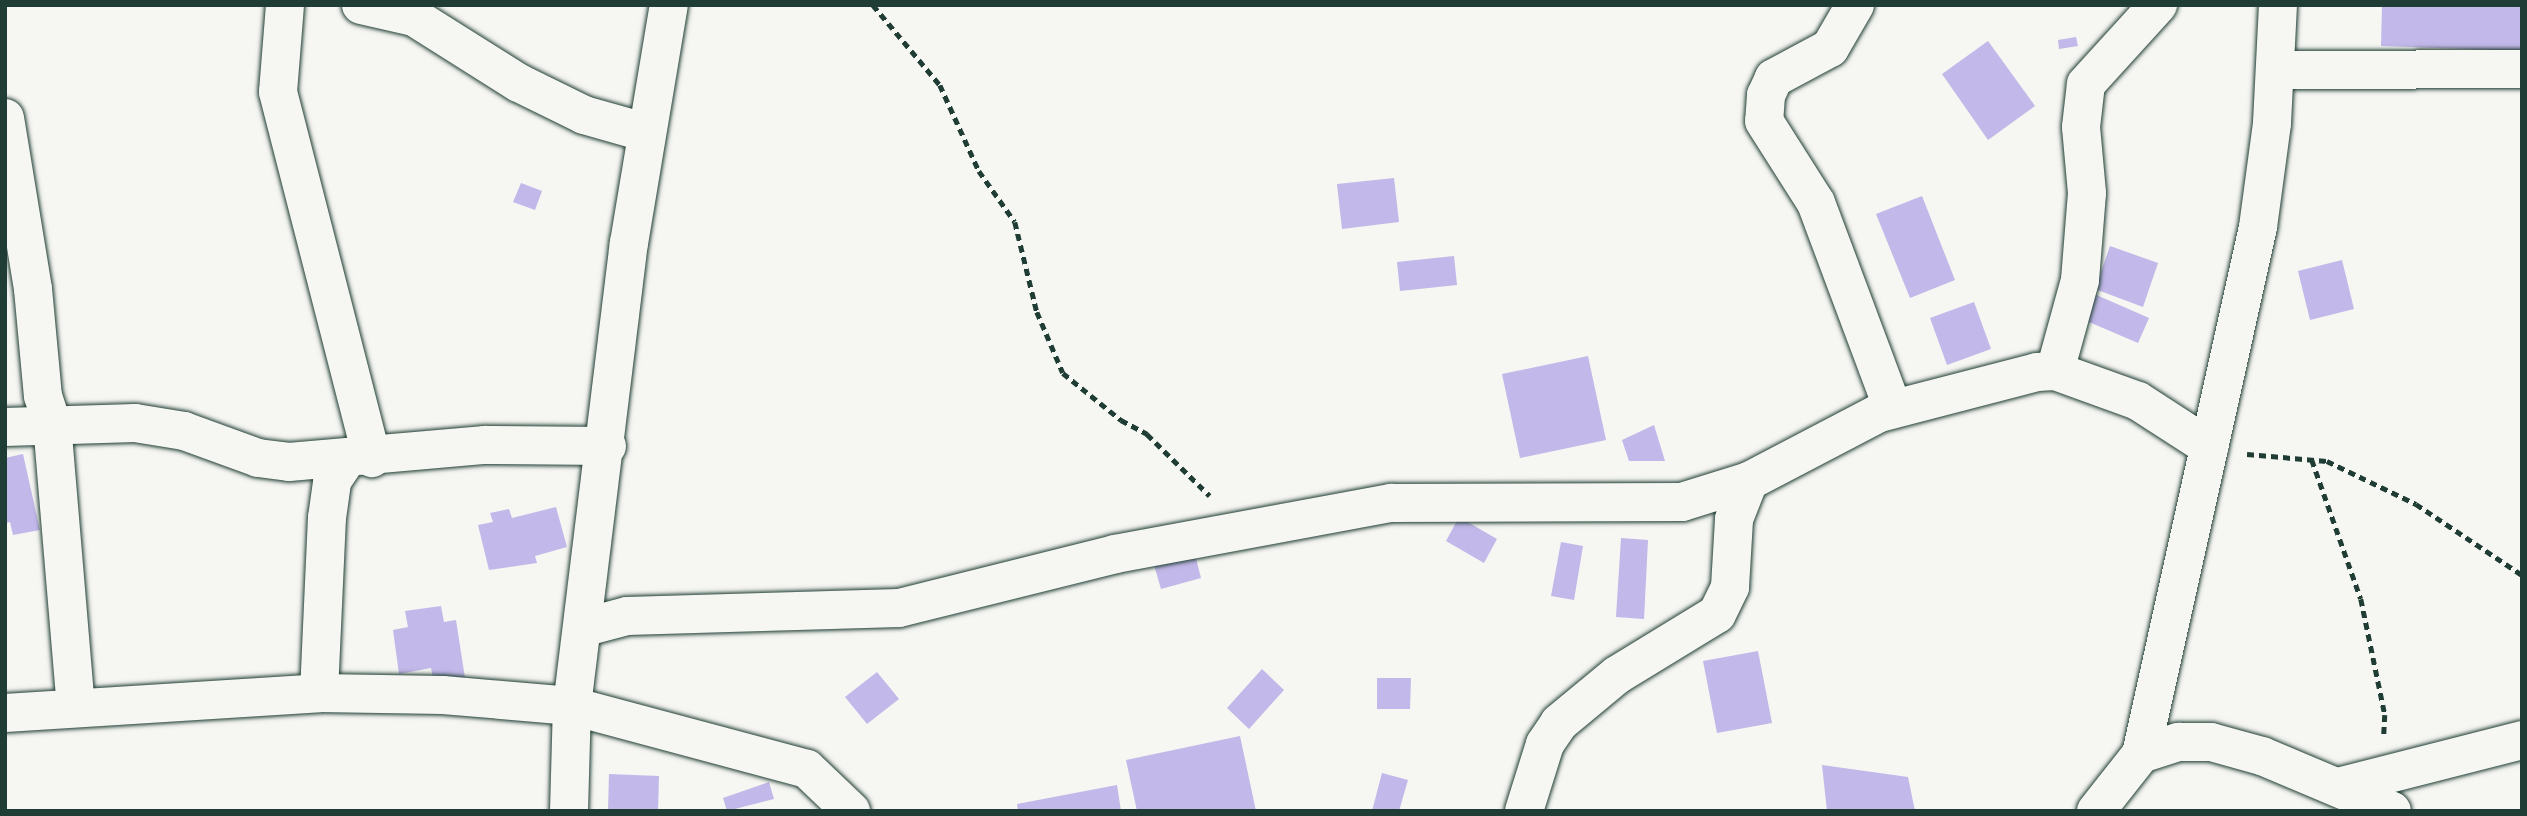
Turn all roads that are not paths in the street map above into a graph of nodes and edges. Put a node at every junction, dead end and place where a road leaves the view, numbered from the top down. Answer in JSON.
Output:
{"nodes":[{"id":1,"x":285,"y":5,"type":"edge"},
{"id":2,"x":360,"y":5,"type":"edge"},
{"id":3,"x":669,"y":5,"type":"edge"},
{"id":4,"x":1855,"y":5,"type":"edge"},
{"id":5,"x":2158,"y":5,"type":"edge"},
{"id":6,"x":2278,"y":5,"type":"edge"},
{"id":7,"x":2522,"y":69,"type":"edge"},
{"id":8,"x":2275,"y":70,"type":"junction"},
{"id":9,"x":644,"y":132,"type":"junction"},
{"id":10,"x":7,"y":133,"type":"edge"},
{"id":11,"x":2055,"y":370,"type":"junction"},
{"id":12,"x":1894,"y":409,"type":"junction"},
{"id":13,"x":52,"y":423,"type":"junction"},
{"id":14,"x":5,"y":427,"type":"edge"},
{"id":15,"x":607,"y":446,"type":"junction"},
{"id":16,"x":2209,"y":447,"type":"junction"},
{"id":17,"x":360,"y":459,"type":"junction"},
{"id":18,"x":1749,"y":481,"type":"junction"},
{"id":19,"x":582,"y":628,"type":"junction"},
{"id":20,"x":319,"y":693,"type":"junction"},
{"id":21,"x":572,"y":706,"type":"junction"},
{"id":22,"x":76,"y":708,"type":"junction"},
{"id":23,"x":5,"y":713,"type":"edge"},
{"id":24,"x":2522,"y":740,"type":"edge"},
{"id":25,"x":2141,"y":754,"type":"junction"},
{"id":26,"x":2338,"y":787,"type":"junction"},
{"id":27,"x":569,"y":811,"type":"edge"},
{"id":28,"x":851,"y":811,"type":"edge"},
{"id":29,"x":1524,"y":811,"type":"edge"},
{"id":30,"x":2096,"y":811,"type":"edge"},
{"id":31,"x":2392,"y":811,"type":"edge"}],
"edges":[{"from":1,"to":17,"type":"street"},
{"from":2,"to":9,"type":"street"},
{"from":3,"to":9,"type":"street"},
{"from":4,"to":12,"type":"street"},
{"from":5,"to":11,"type":"street"},
{"from":6,"to":8,"type":"street"},
{"from":7,"to":8,"type":"street"},
{"from":8,"to":16,"type":"street"},
{"from":9,"to":15,"type":"street"},
{"from":10,"to":13,"type":"street"},
{"from":11,"to":12,"type":"street"},
{"from":11,"to":16,"type":"street"},
{"from":12,"to":18,"type":"street"},
{"from":13,"to":14,"type":"street"},
{"from":13,"to":17,"type":"street"},
{"from":13,"to":22,"type":"street"},
{"from":15,"to":17,"type":"street"},
{"from":15,"to":19,"type":"street"},
{"from":16,"to":25,"type":"street"},
{"from":17,"to":20,"type":"street"},
{"from":18,"to":19,"type":"street"},
{"from":18,"to":29,"type":"street"},
{"from":19,"to":21,"type":"street"},
{"from":20,"to":21,"type":"street"},
{"from":20,"to":22,"type":"street"},
{"from":21,"to":27,"type":"street"},
{"from":21,"to":28,"type":"street"},
{"from":22,"to":23,"type":"street"},
{"from":24,"to":26,"type":"street"},
{"from":25,"to":26,"type":"street"},
{"from":25,"to":30,"type":"street"},
{"from":26,"to":31,"type":"street"}]}
